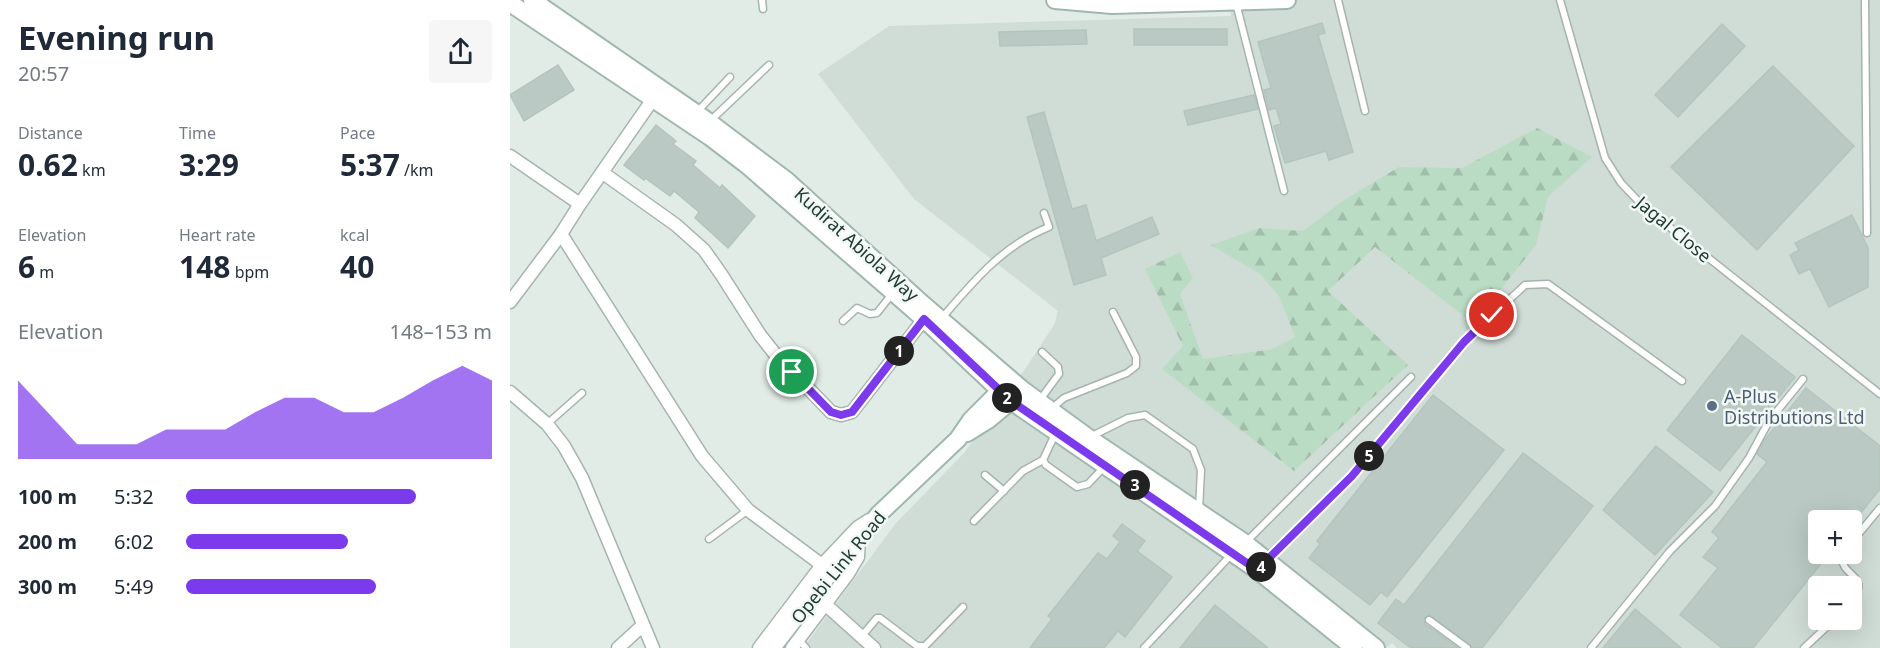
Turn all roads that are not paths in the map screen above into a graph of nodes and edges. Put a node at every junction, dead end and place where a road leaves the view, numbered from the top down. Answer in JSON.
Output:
{"nodes":[{"id":1,"x":532,"y":0,"type":"edge"},
{"id":2,"x":762,"y":0,"type":"edge"},
{"id":3,"x":1055,"y":0,"type":"edge"},
{"id":4,"x":1287,"y":0,"type":"edge"},
{"id":5,"x":1338,"y":0,"type":"edge"},
{"id":6,"x":1560,"y":0,"type":"edge"},
{"id":7,"x":1864,"y":0,"type":"edge"},
{"id":8,"x":1112,"y":2,"type":"edge"},
{"id":9,"x":1236,"y":2,"type":"junction"},
{"id":10,"x":514,"y":6,"type":"edge"},
{"id":11,"x":763,"y":9,"type":"dead end"},
{"id":12,"x":769,"y":65,"type":"dead end"},
{"id":13,"x":730,"y":76,"type":"dead end"},
{"id":14,"x":653,"y":99,"type":"junction"},
{"id":15,"x":1365,"y":111,"type":"dead end"},
{"id":16,"x":703,"y":118,"type":"junction"},
{"id":17,"x":510,"y":156,"type":"edge"},
{"id":18,"x":603,"y":173,"type":"junction"},
{"id":19,"x":1284,"y":191,"type":"dead end"},
{"id":20,"x":580,"y":204,"type":"junction"},
{"id":21,"x":1044,"y":213,"type":"dead end"},
{"id":22,"x":1867,"y":232,"type":"dead end"},
{"id":23,"x":561,"y":234,"type":"junction"},
{"id":24,"x":893,"y":294,"type":"junction"},
{"id":25,"x":512,"y":295,"type":"edge"},
{"id":26,"x":1113,"y":312,"type":"dead end"},
{"id":27,"x":924,"y":319,"type":"junction"},
{"id":28,"x":941,"y":319,"type":"junction"},
{"id":29,"x":843,"y":321,"type":"dead end"},
{"id":30,"x":1042,"y":352,"type":"dead end"},
{"id":31,"x":1411,"y":377,"type":"dead end"},
{"id":32,"x":1803,"y":379,"type":"dead end"},
{"id":33,"x":1682,"y":381,"type":"dead end"},
{"id":34,"x":1011,"y":390,"type":"junction"},
{"id":35,"x":1879,"y":391,"type":"edge"},
{"id":36,"x":510,"y":392,"type":"edge"},
{"id":37,"x":582,"y":393,"type":"dead end"},
{"id":38,"x":1045,"y":406,"type":"junction"},
{"id":39,"x":547,"y":424,"type":"junction"},
{"id":40,"x":1056,"y":431,"type":"junction"},
{"id":41,"x":1089,"y":438,"type":"junction"},
{"id":42,"x":1042,"y":460,"type":"junction"},
{"id":43,"x":1106,"y":465,"type":"junction"},
{"id":44,"x":986,"y":475,"type":"dead end"},
{"id":45,"x":1004,"y":491,"type":"junction"},
{"id":46,"x":1880,"y":508,"type":"edge"},
{"id":47,"x":748,"y":510,"type":"junction"},
{"id":48,"x":1199,"y":511,"type":"junction"},
{"id":49,"x":879,"y":514,"type":"junction"},
{"id":50,"x":974,"y":521,"type":"dead end"},
{"id":51,"x":1862,"y":530,"type":"edge"},
{"id":52,"x":859,"y":536,"type":"junction"},
{"id":53,"x":710,"y":539,"type":"dead end"},
{"id":54,"x":1239,"y":548,"type":"junction"},
{"id":55,"x":1843,"y":564,"type":"edge"},
{"id":56,"x":1262,"y":566,"type":"junction"},
{"id":57,"x":824,"y":571,"type":"junction"},
{"id":58,"x":1853,"y":576,"type":"edge"},
{"id":59,"x":826,"y":605,"type":"junction"},
{"id":60,"x":963,"y":607,"type":"dead end"},
{"id":61,"x":1429,"y":620,"type":"dead end"},
{"id":62,"x":642,"y":626,"type":"junction"},
{"id":63,"x":1823,"y":630,"type":"edge"},
{"id":64,"x":861,"y":637,"type":"junction"},
{"id":65,"x":799,"y":645,"type":"edge"},
{"id":66,"x":618,"y":648,"type":"edge"},
{"id":67,"x":653,"y":648,"type":"edge"},
{"id":68,"x":759,"y":648,"type":"edge"},
{"id":69,"x":772,"y":648,"type":"edge"},
{"id":70,"x":874,"y":648,"type":"edge"},
{"id":71,"x":1144,"y":648,"type":"edge"},
{"id":72,"x":1354,"y":648,"type":"edge"},
{"id":73,"x":1376,"y":648,"type":"edge"},
{"id":74,"x":1467,"y":648,"type":"edge"},
{"id":75,"x":1591,"y":648,"type":"edge"},
{"id":76,"x":1804,"y":648,"type":"edge"}],
"edges":[{"from":1,"to":16,"type":"main road","name":"Kudirat Abiola Way"},
{"from":2,"to":11,"type":"lane"},
{"from":3,"to":8,"type":"main road"},
{"from":4,"to":9,"type":"main road"},
{"from":5,"to":15,"type":"lane"},
{"from":6,"to":35,"type":"lane","name":"Jagal Close"},
{"from":7,"to":22,"type":"lane"},
{"from":8,"to":9,"type":"main road"},
{"from":9,"to":19,"type":"lane"},
{"from":10,"to":14,"type":"main road","name":"Kudirat Abiola Way"},
{"from":12,"to":16,"type":"lane"},
{"from":13,"to":16,"type":"lane"},
{"from":14,"to":18,"type":"street"},
{"from":14,"to":24,"type":"main road","name":"Kudirat Abiola Way"},
{"from":16,"to":28,"type":"main road","name":"Kudirat Abiola Way"},
{"from":17,"to":20,"type":"street"},
{"from":18,"to":20,"type":"street"},
{"from":18,"to":27,"type":"street"},
{"from":20,"to":23,"type":"street"},
{"from":21,"to":28,"type":"lane"},
{"from":23,"to":25,"type":"street"},
{"from":23,"to":47,"type":"street"},
{"from":24,"to":27,"type":"main road","name":"Kudirat Abiola Way"},
{"from":24,"to":29,"type":"lane"},
{"from":26,"to":38,"type":"lane"},
{"from":27,"to":34,"type":"main road","name":"Kudirat Abiola Way"},
{"from":28,"to":34,"type":"main road","name":"Kudirat Abiola Way"},
{"from":30,"to":38,"type":"lane"},
{"from":31,"to":54,"type":"lane"},
{"from":32,"to":75,"type":"lane"},
{"from":33,"to":56,"type":"lane"},
{"from":34,"to":38,"type":"main road","name":"Kudirat Abiola Way"},
{"from":34,"to":40,"type":"main road","name":"Kudirat Abiola Way"},
{"from":34,"to":49,"type":"main road","name":"Opebi Link Road"},
{"from":36,"to":39,"type":"street"},
{"from":37,"to":39,"type":"lane"},
{"from":38,"to":41,"type":"main road","name":"Kudirat Abiola Way"},
{"from":39,"to":62,"type":"street"},
{"from":40,"to":42,"type":"lane"},
{"from":40,"to":43,"type":"main road","name":"Kudirat Abiola Way"},
{"from":41,"to":48,"type":"main road","name":"Kudirat Abiola Way"},
{"from":41,"to":48,"type":"lane"},
{"from":42,"to":43,"type":"lane"},
{"from":42,"to":45,"type":"lane"},
{"from":43,"to":54,"type":"main road","name":"Kudirat Abiola Way"},
{"from":44,"to":45,"type":"lane"},
{"from":45,"to":50,"type":"lane"},
{"from":46,"to":51,"type":"lane"},
{"from":47,"to":53,"type":"lane"},
{"from":47,"to":57,"type":"street"},
{"from":48,"to":54,"type":"main road","name":"Kudirat Abiola Way"},
{"from":49,"to":52,"type":"main road","name":"Opebi Link Road"},
{"from":49,"to":57,"type":"street"},
{"from":52,"to":57,"type":"main road","name":"Opebi Link Road"},
{"from":52,"to":59,"type":"street"},
{"from":54,"to":56,"type":"main road","name":"Kudirat Abiola Way"},
{"from":54,"to":71,"type":"lane"},
{"from":55,"to":58,"type":"lane"},
{"from":56,"to":72,"type":"main road","name":"Kudirat Abiola Way"},
{"from":56,"to":73,"type":"main road","name":"Kudirat Abiola Way"},
{"from":57,"to":68,"type":"street"},
{"from":57,"to":69,"type":"main road","name":"Opebi Link Road"},
{"from":59,"to":64,"type":"street"},
{"from":59,"to":65,"type":"street"},
{"from":60,"to":64,"type":"lane"},
{"from":61,"to":74,"type":"lane"},
{"from":62,"to":66,"type":"street"},
{"from":62,"to":67,"type":"street"},
{"from":63,"to":76,"type":"lane"},
{"from":64,"to":70,"type":"street"}]}
